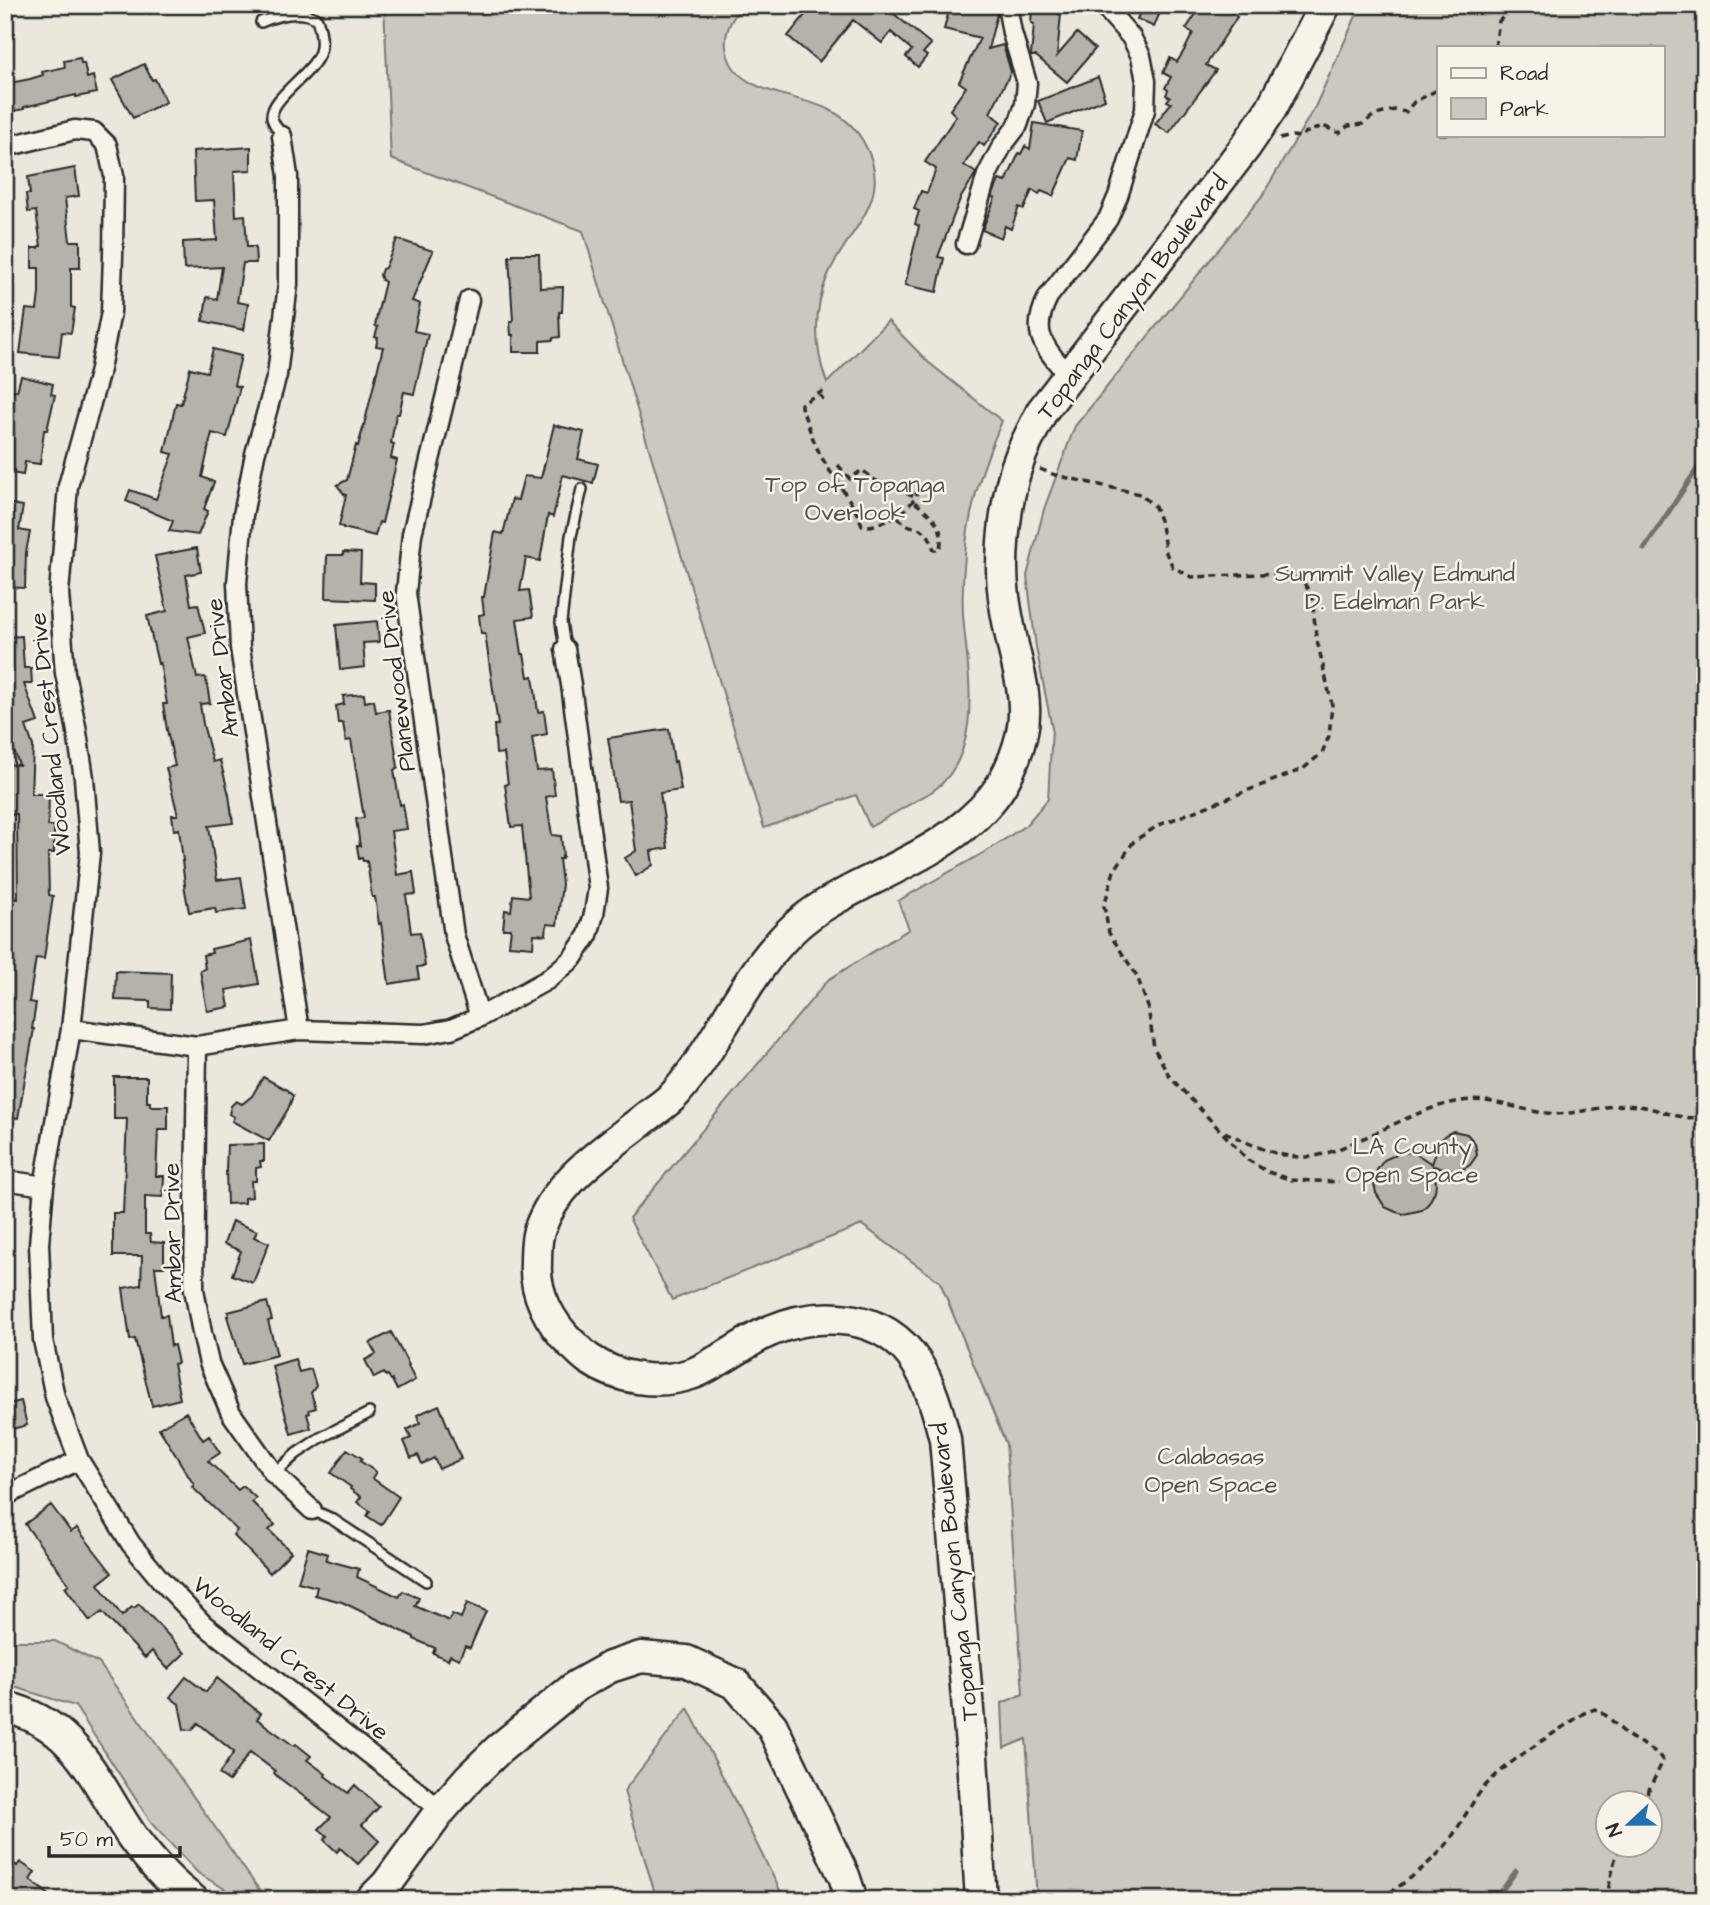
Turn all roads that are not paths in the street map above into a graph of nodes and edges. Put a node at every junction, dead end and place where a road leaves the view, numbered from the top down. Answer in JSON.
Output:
{"nodes":[{"id":1,"x":1007,"y":5,"type":"edge"},
{"id":2,"x":1103,"y":5,"type":"edge"},
{"id":3,"x":1325,"y":5,"type":"edge"},
{"id":4,"x":261,"y":22,"type":"dead end"},
{"id":5,"x":282,"y":136,"type":"joint"},
{"id":6,"x":5,"y":147,"type":"edge"},
{"id":7,"x":966,"y":244,"type":"dead end"},
{"id":8,"x":469,"y":300,"type":"dead end"},
{"id":9,"x":1068,"y":376,"type":"junction"},
{"id":10,"x":582,"y":489,"type":"dead end"},
{"id":11,"x":565,"y":649,"type":"joint"},
{"id":12,"x":480,"y":1017,"type":"junction"},
{"id":13,"x":71,"y":1029,"type":"junction"},
{"id":14,"x":299,"y":1030,"type":"junction"},
{"id":15,"x":197,"y":1046,"type":"junction"},
{"id":16,"x":5,"y":1180,"type":"edge"},
{"id":17,"x":44,"y":1186,"type":"junction"},
{"id":18,"x":369,"y":1413,"type":"dead end"},
{"id":19,"x":79,"y":1460,"type":"junction"},
{"id":20,"x":274,"y":1474,"type":"junction"},
{"id":21,"x":5,"y":1496,"type":"edge"},
{"id":22,"x":312,"y":1510,"type":"joint"},
{"id":23,"x":426,"y":1581,"type":"dead end"},
{"id":24,"x":5,"y":1707,"type":"edge"},
{"id":25,"x":441,"y":1810,"type":"junction"},
{"id":26,"x":193,"y":1900,"type":"edge"},
{"id":27,"x":371,"y":1900,"type":"edge"},
{"id":28,"x":852,"y":1900,"type":"edge"},
{"id":29,"x":981,"y":1900,"type":"edge"}],
"edges":[{"from":1,"to":7,"type":"street"},
{"from":2,"to":9,"type":"street"},
{"from":3,"to":9,"type":"main road","name":"Topanga Canyon Boulevard"},
{"from":4,"to":5,"type":"lane"},
{"from":5,"to":14,"type":"street","name":"Ambar Drive"},
{"from":6,"to":13,"type":"street","name":"Woodland Crest Drive"},
{"from":8,"to":12,"type":"street","name":"Planewood Drive"},
{"from":9,"to":29,"type":"main road","name":"Topanga Canyon Boulevard"},
{"from":10,"to":11,"type":"lane"},
{"from":11,"to":12,"type":"street"},
{"from":12,"to":14,"type":"street"},
{"from":13,"to":15,"type":"street"},
{"from":13,"to":17,"type":"street","name":"Woodland Crest Drive"},
{"from":14,"to":15,"type":"street"},
{"from":15,"to":20,"type":"street","name":"Ambar Drive"},
{"from":16,"to":17,"type":"street"},
{"from":17,"to":19,"type":"street","name":"Woodland Crest Drive"},
{"from":18,"to":20,"type":"lane"},
{"from":19,"to":21,"type":"street"},
{"from":19,"to":25,"type":"street","name":"Woodland Crest Drive"},
{"from":20,"to":22,"type":"street","name":"Ambar Drive"},
{"from":22,"to":23,"type":"lane"},
{"from":24,"to":26,"type":"main road"},
{"from":25,"to":27,"type":"main road"},
{"from":25,"to":28,"type":"main road"}]}
